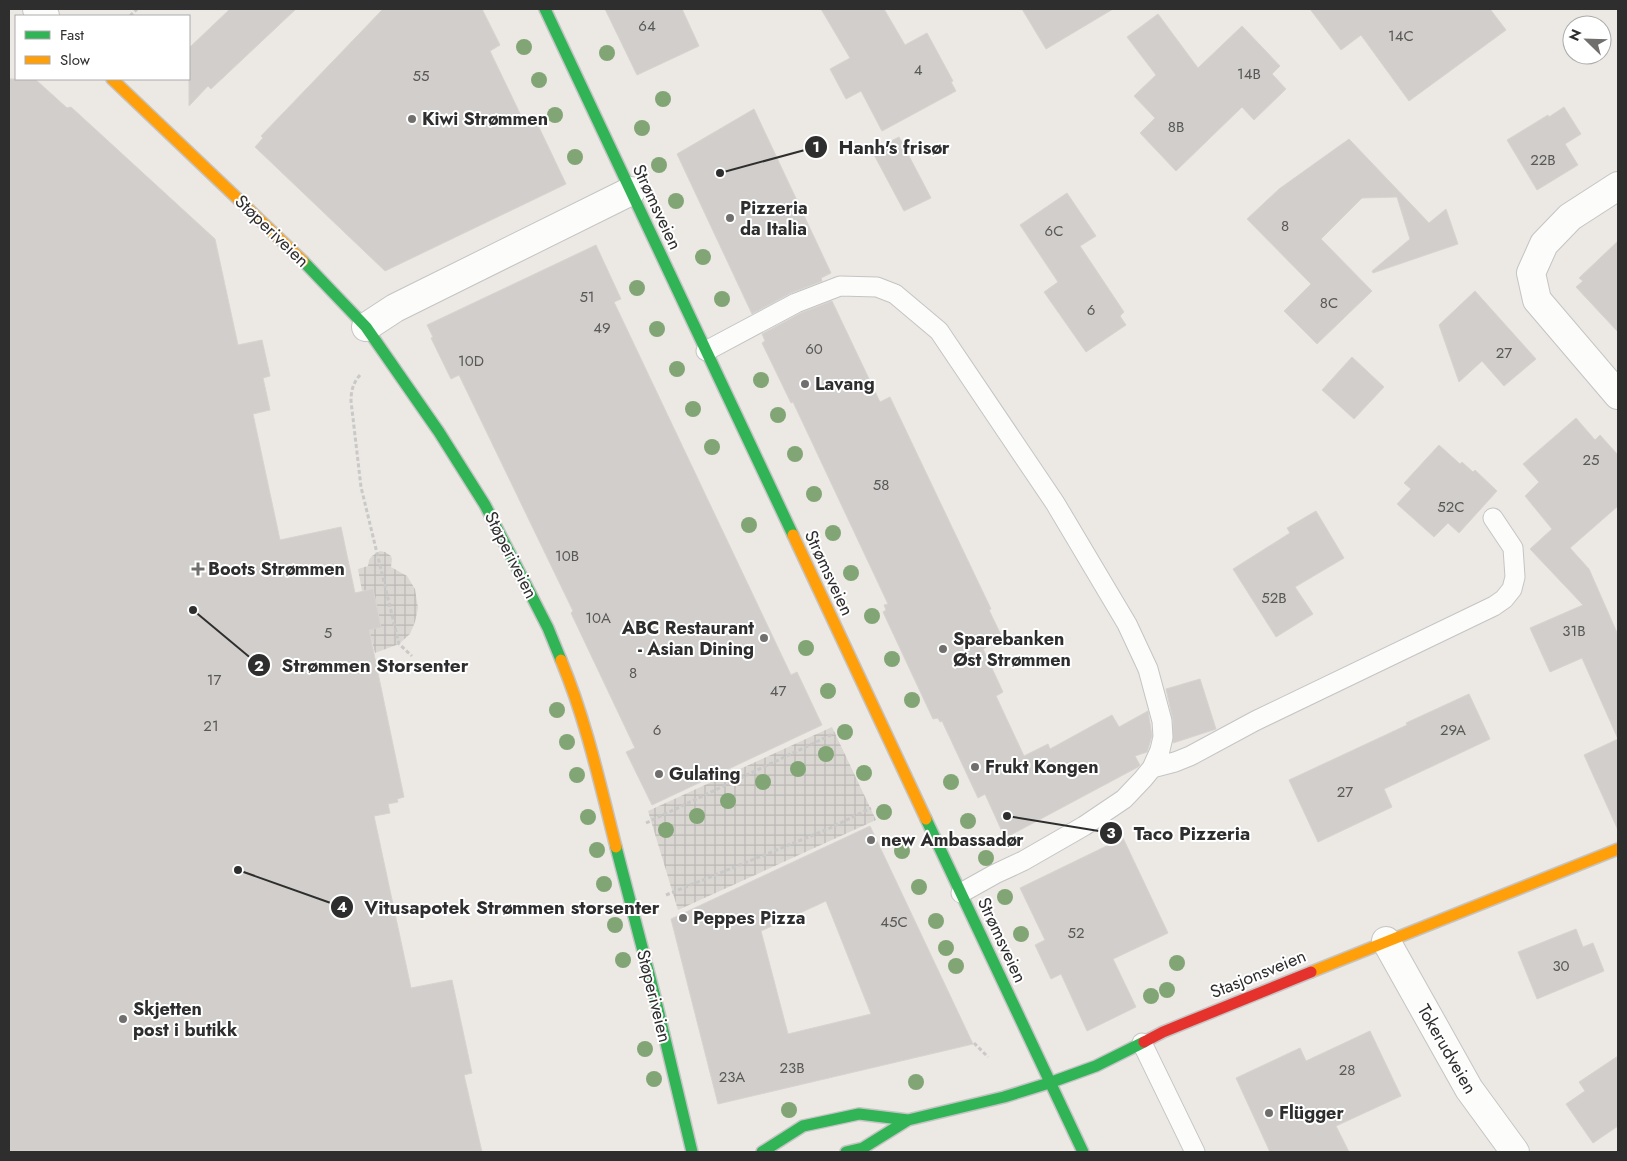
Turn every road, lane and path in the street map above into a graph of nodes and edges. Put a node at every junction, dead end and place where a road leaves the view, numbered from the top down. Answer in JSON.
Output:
{"nodes":[{"id":1,"x":545,"y":9,"type":"edge"},
{"id":2,"x":113,"y":80,"type":"edge"},
{"id":3,"x":1618,"y":186,"type":"edge"},
{"id":4,"x":631,"y":191,"type":"junction"},
{"id":5,"x":366,"y":327,"type":"junction"},
{"id":6,"x":706,"y":351,"type":"junction"},
{"id":7,"x":362,"y":372,"type":"dead end"},
{"id":8,"x":1618,"y":395,"type":"edge"},
{"id":9,"x":1493,"y":518,"type":"dead end"},
{"id":10,"x":412,"y":656,"type":"dead end"},
{"id":11,"x":835,"y":733,"type":"dead end"},
{"id":12,"x":1152,"y":768,"type":"junction"},
{"id":13,"x":870,"y":808,"type":"dead end"},
{"id":14,"x":646,"y":822,"type":"dead end"},
{"id":15,"x":1618,"y":849,"type":"edge"},
{"id":16,"x":961,"y":893,"type":"junction"},
{"id":17,"x":666,"y":894,"type":"dead end"},
{"id":18,"x":1386,"y":941,"type":"junction"},
{"id":19,"x":974,"y":1043,"type":"dead end"},
{"id":20,"x":1142,"y":1043,"type":"junction"},
{"id":21,"x":988,"y":1056,"type":"dead end"},
{"id":22,"x":1049,"y":1083,"type":"junction"},
{"id":23,"x":908,"y":1120,"type":"junction"},
{"id":24,"x":692,"y":1152,"type":"edge"},
{"id":25,"x":762,"y":1152,"type":"edge"},
{"id":26,"x":846,"y":1152,"type":"edge"},
{"id":27,"x":1083,"y":1152,"type":"edge"},
{"id":28,"x":1195,"y":1152,"type":"edge"},
{"id":29,"x":1516,"y":1152,"type":"edge"}],
"edges":[{"from":1,"to":4,"type":"main road","name":"Strømsveien"},
{"from":2,"to":5,"type":"main road","name":"Støperiveien"},
{"from":3,"to":8,"type":"street"},
{"from":4,"to":5,"type":"street"},
{"from":4,"to":6,"type":"main road","name":"Strømsveien"},
{"from":5,"to":24,"type":"main road","name":"Støperiveien"},
{"from":6,"to":12,"type":"lane"},
{"from":6,"to":16,"type":"main road","name":"Strømsveien"},
{"from":7,"to":10,"type":"path"},
{"from":9,"to":12,"type":"lane"},
{"from":11,"to":14,"type":"path"},
{"from":12,"to":16,"type":"lane"},
{"from":13,"to":17,"type":"path"},
{"from":15,"to":18,"type":"main road","name":"Stasjonsveien"},
{"from":16,"to":22,"type":"main road","name":"Strømsveien"},
{"from":18,"to":20,"type":"main road","name":"Stasjonsveien"},
{"from":18,"to":29,"type":"street","name":"Tokerudveien"},
{"from":19,"to":21,"type":"path"},
{"from":20,"to":22,"type":"main road","name":"Stasjonsveien"},
{"from":20,"to":28,"type":"lane"},
{"from":22,"to":23,"type":"main road","name":"Stasjonsveien"},
{"from":22,"to":27,"type":"main road","name":"Strømsveien"},
{"from":23,"to":25,"type":"main road","name":"Stasjonsveien"},
{"from":23,"to":26,"type":"main road","name":"Stasjonsveien"}]}
